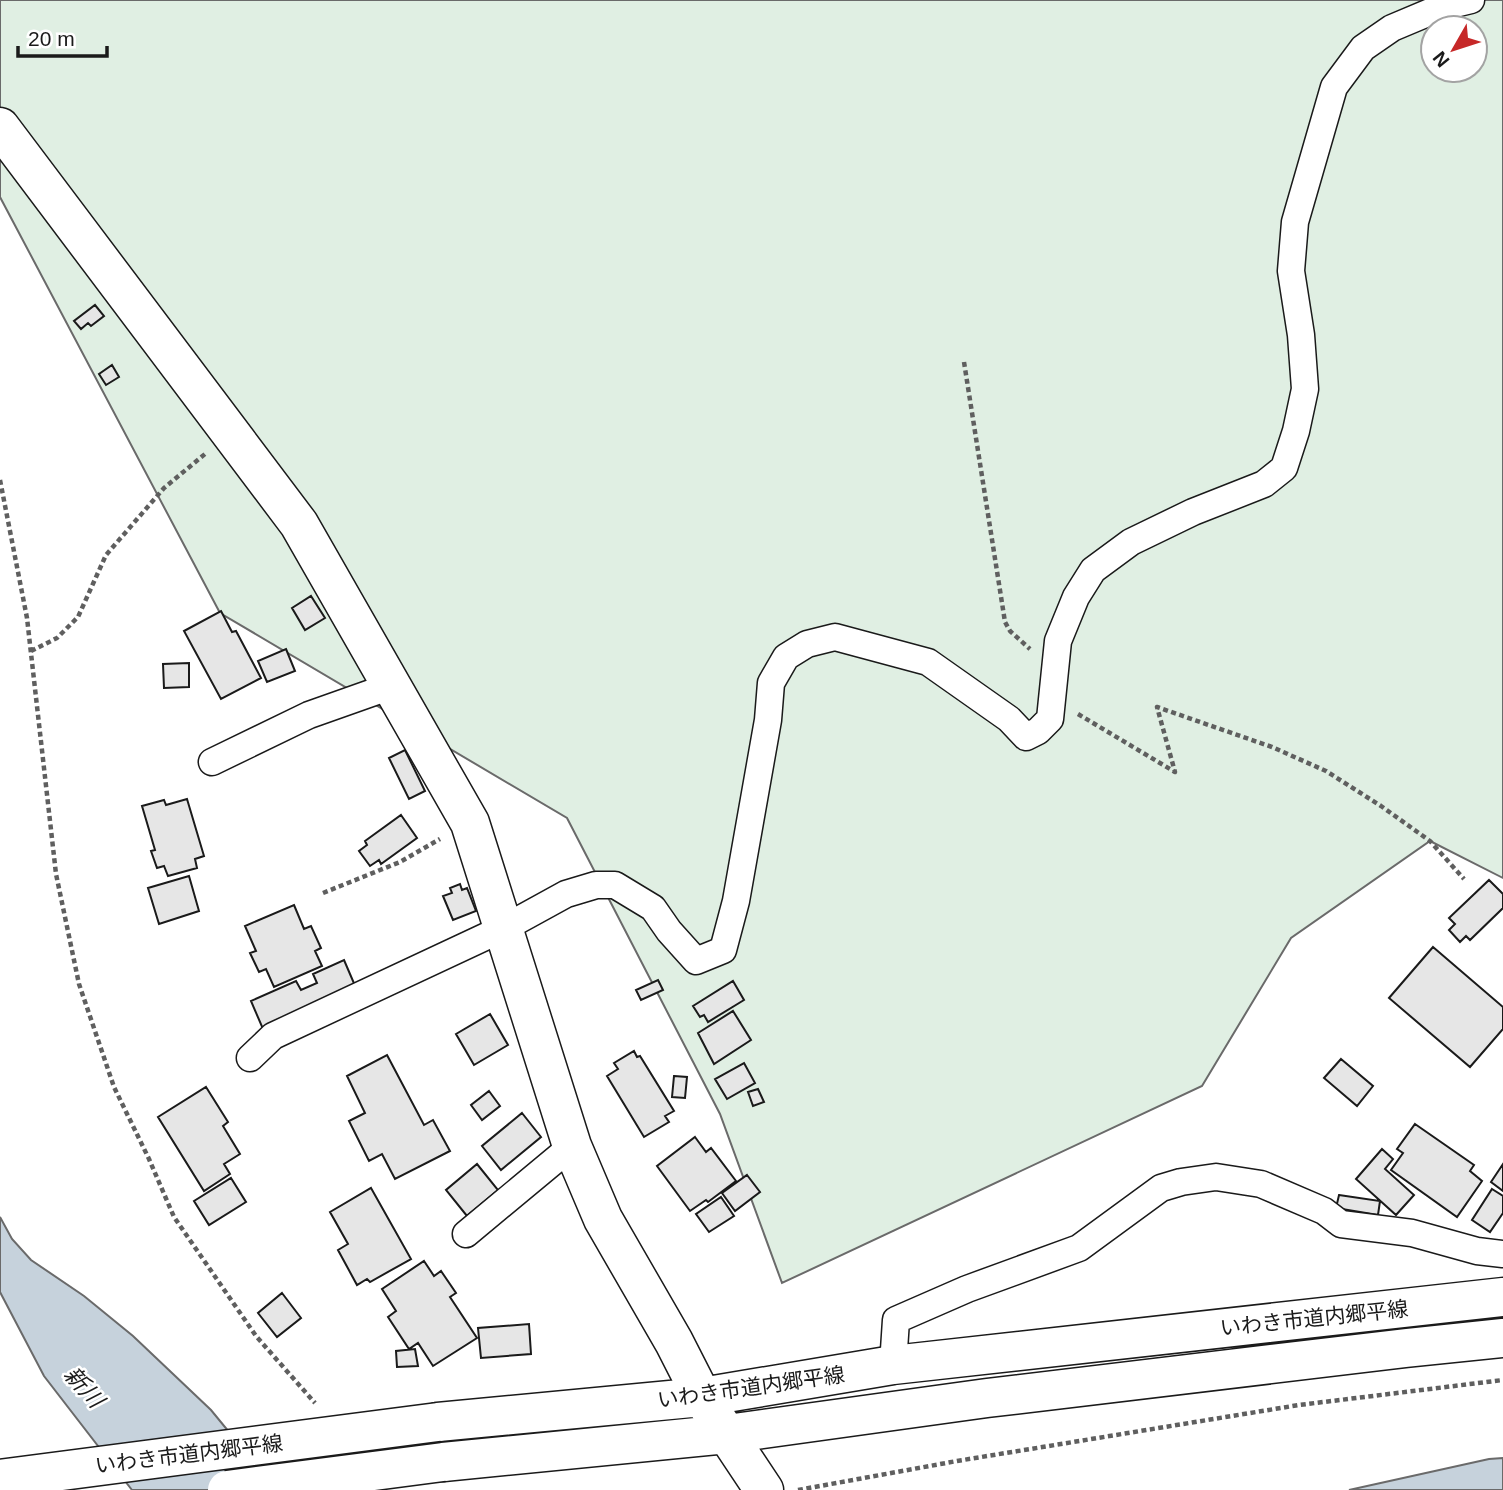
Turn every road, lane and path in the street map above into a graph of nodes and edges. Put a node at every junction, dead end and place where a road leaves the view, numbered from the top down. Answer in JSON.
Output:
{"nodes":[{"id":1,"x":1471,"y":0,"type":"edge"},
{"id":2,"x":0,"y":127,"type":"edge"},
{"id":3,"x":964,"y":362,"type":"dead end"},
{"id":4,"x":230,"y":433,"type":"junction"},
{"id":5,"x":0,"y":480,"type":"edge"},
{"id":6,"x":31,"y":651,"type":"junction"},
{"id":7,"x":1057,"y":661,"type":"junction"},
{"id":8,"x":391,"y":686,"type":"junction"},
{"id":9,"x":1053,"y":699,"type":"junction"},
{"id":10,"x":212,"y":762,"type":"dead end"},
{"id":11,"x":470,"y":823,"type":"junction"},
{"id":12,"x":1464,"y":879,"type":"dead end"},
{"id":13,"x":323,"y":893,"type":"dead end"},
{"id":14,"x":503,"y":928,"type":"junction"},
{"id":15,"x":250,"y":1058,"type":"dead end"},
{"id":16,"x":572,"y":1146,"type":"junction"},
{"id":17,"x":466,"y":1234,"type":"dead end"},
{"id":18,"x":1503,"y":1254,"type":"edge"},
{"id":19,"x":1503,"y":1297,"type":"edge"},
{"id":20,"x":1503,"y":1338,"type":"edge"},
{"id":21,"x":893,"y":1365,"type":"junction"},
{"id":22,"x":1503,"y":1380,"type":"edge"},
{"id":23,"x":702,"y":1397,"type":"junction"},
{"id":24,"x":321,"y":1407,"type":"dead end"},
{"id":25,"x":727,"y":1434,"type":"junction"},
{"id":26,"x":0,"y":1479,"type":"edge"},
{"id":27,"x":227,"y":1490,"type":"edge"},
{"id":28,"x":764,"y":1490,"type":"edge"},
{"id":29,"x":798,"y":1490,"type":"edge"}],
"edges":[{"from":1,"to":7,"type":"street"},
{"from":2,"to":4,"type":"street"},
{"from":3,"to":7,"type":"path"},
{"from":4,"to":6,"type":"path"},
{"from":4,"to":8,"type":"street"},
{"from":5,"to":6,"type":"path"},
{"from":6,"to":24,"type":"path"},
{"from":7,"to":9,"type":"street"},
{"from":8,"to":10,"type":"street"},
{"from":8,"to":11,"type":"street"},
{"from":9,"to":12,"type":"path"},
{"from":9,"to":14,"type":"street"},
{"from":11,"to":13,"type":"path"},
{"from":11,"to":14,"type":"street"},
{"from":14,"to":15,"type":"street"},
{"from":14,"to":16,"type":"street"},
{"from":16,"to":17,"type":"street"},
{"from":16,"to":23,"type":"street"},
{"from":18,"to":21,"type":"street"},
{"from":19,"to":21,"type":"street","name":"いわき市道内郷平線"},
{"from":20,"to":25,"type":"street","name":"いわき市道内郷平線"},
{"from":21,"to":23,"type":"street","name":"いわき市道内郷平線"},
{"from":22,"to":29,"type":"path"},
{"from":23,"to":25,"type":"street"},
{"from":23,"to":26,"type":"street","name":"いわき市道内郷平線","bridge":true},
{"from":25,"to":27,"type":"street","name":"いわき市道内郷平線","bridge":true},
{"from":25,"to":28,"type":"street"}]}
